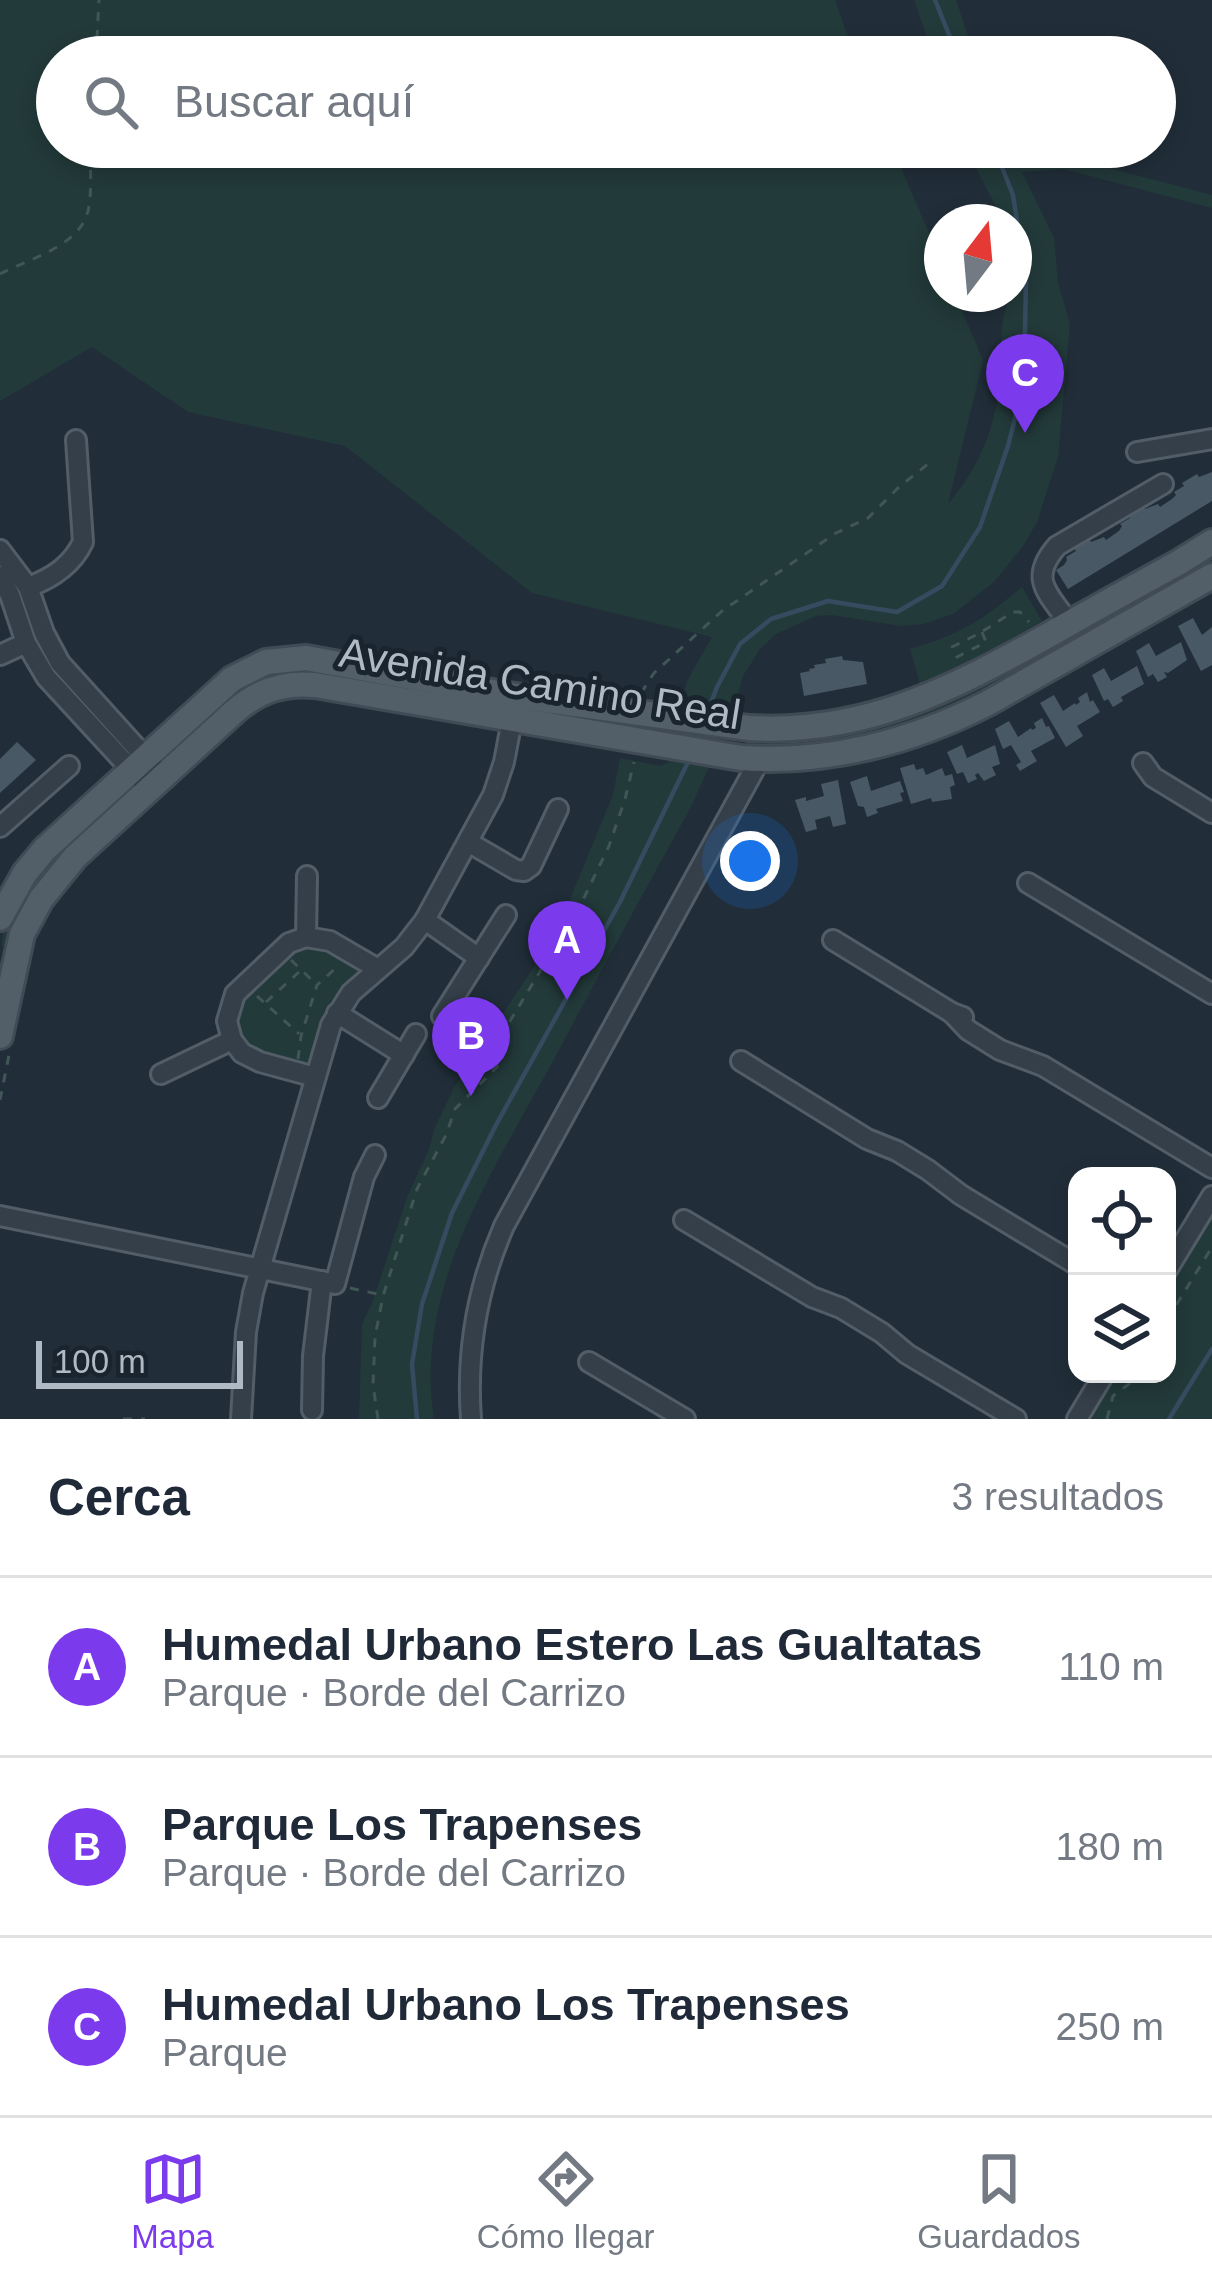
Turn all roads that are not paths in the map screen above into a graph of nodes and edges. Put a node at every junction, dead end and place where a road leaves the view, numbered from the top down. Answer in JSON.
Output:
{"nodes":[{"id":1,"x":76,"y":440,"type":"dead end"},
{"id":2,"x":1212,"y":440,"type":"edge"},
{"id":3,"x":1137,"y":452,"type":"dead end"},
{"id":4,"x":1163,"y":484,"type":"dead end"},
{"id":5,"x":1212,"y":542,"type":"edge"},
{"id":6,"x":0,"y":550,"type":"edge"},
{"id":7,"x":0,"y":576,"type":"edge"},
{"id":8,"x":1212,"y":576,"type":"edge"},
{"id":9,"x":28,"y":586,"type":"junction"},
{"id":10,"x":1069,"y":623,"type":"junction"},
{"id":11,"x":1030,"y":638,"type":"junction"},
{"id":12,"x":26,"y":643,"type":"junction"},
{"id":13,"x":0,"y":655,"type":"edge"},
{"id":14,"x":1040,"y":674,"type":"junction"},
{"id":15,"x":554,"y":701,"type":"junction"},
{"id":16,"x":523,"y":722,"type":"junction"},
{"id":17,"x":794,"y":728,"type":"junction"},
{"id":18,"x":760,"y":759,"type":"junction"},
{"id":19,"x":138,"y":763,"type":"junction"},
{"id":20,"x":1143,"y":763,"type":"dead end"},
{"id":21,"x":69,"y":766,"type":"dead end"},
{"id":22,"x":157,"y":784,"type":"junction"},
{"id":23,"x":558,"y":809,"type":"dead end"},
{"id":24,"x":1212,"y":813,"type":"edge"},
{"id":25,"x":0,"y":827,"type":"edge"},
{"id":26,"x":468,"y":842,"type":"junction"},
{"id":27,"x":307,"y":876,"type":"dead end"},
{"id":28,"x":1028,"y":883,"type":"dead end"},
{"id":29,"x":506,"y":915,"type":"dead end"},
{"id":30,"x":0,"y":918,"type":"edge"},
{"id":31,"x":425,"y":920,"type":"junction"},
{"id":32,"x":306,"y":937,"type":"junction"},
{"id":33,"x":833,"y":940,"type":"dead end"},
{"id":34,"x":479,"y":958,"type":"junction"},
{"id":35,"x":7,"y":967,"type":"edge"},
{"id":36,"x":378,"y":969,"type":"junction"},
{"id":37,"x":1212,"y":994,"type":"edge"},
{"id":38,"x":337,"y":1013,"type":"junction"},
{"id":39,"x":442,"y":1016,"type":"dead end"},
{"id":40,"x":416,"y":1034,"type":"dead end"},
{"id":41,"x":232,"y":1040,"type":"junction"},
{"id":42,"x":4,"y":1046,"type":"edge"},
{"id":43,"x":404,"y":1055,"type":"junction"},
{"id":44,"x":741,"y":1061,"type":"dead end"},
{"id":45,"x":161,"y":1074,"type":"dead end"},
{"id":46,"x":306,"y":1074,"type":"junction"},
{"id":47,"x":378,"y":1098,"type":"dead end"},
{"id":48,"x":375,"y":1155,"type":"dead end"},
{"id":49,"x":1212,"y":1168,"type":"edge"},
{"id":50,"x":1212,"y":1196,"type":"edge"},
{"id":51,"x":0,"y":1216,"type":"edge"},
{"id":52,"x":684,"y":1220,"type":"dead end"},
{"id":53,"x":1176,"y":1255,"type":"edge"},
{"id":54,"x":1068,"y":1260,"type":"edge"},
{"id":55,"x":260,"y":1269,"type":"junction"},
{"id":56,"x":328,"y":1283,"type":"junction"},
{"id":57,"x":589,"y":1362,"type":"dead end"},
{"id":58,"x":1099,"y":1383,"type":"edge"},
{"id":59,"x":312,"y":1410,"type":"dead end"},
{"id":60,"x":241,"y":1419,"type":"edge"},
{"id":61,"x":471,"y":1419,"type":"edge"},
{"id":62,"x":685,"y":1419,"type":"edge"},
{"id":63,"x":1016,"y":1419,"type":"edge"},
{"id":64,"x":1077,"y":1419,"type":"edge"}],
"edges":[{"from":1,"to":9,"type":"street"},
{"from":2,"to":3,"type":"street"},
{"from":4,"to":10,"type":"street"},
{"from":5,"to":10,"type":"main road","name":"Avenida Camino Real"},
{"from":6,"to":9,"type":"street"},
{"from":7,"to":12,"type":"street"},
{"from":8,"to":14,"type":"main road","name":"Avenida Camino Real"},
{"from":9,"to":19,"type":"street"},
{"from":10,"to":11,"type":"main road","name":"Avenida Camino Real"},
{"from":11,"to":14,"type":"main road"},
{"from":11,"to":17,"type":"main road","name":"Avenida Camino Real"},
{"from":12,"to":13,"type":"street"},
{"from":12,"to":19,"type":"street"},
{"from":14,"to":18,"type":"main road","name":"Avenida Camino Real"},
{"from":15,"to":16,"type":"main road"},
{"from":15,"to":17,"type":"main road","name":"Avenida Camino Real"},
{"from":15,"to":19,"type":"main road","name":"Avenida Camino Real"},
{"from":16,"to":18,"type":"main road","name":"Avenida Camino Real"},
{"from":16,"to":22,"type":"main road","name":"Avenida Camino Real"},
{"from":16,"to":26,"type":"street"},
{"from":17,"to":18,"type":"main road"},
{"from":18,"to":61,"type":"street"},
{"from":19,"to":22,"type":"street"},
{"from":19,"to":30,"type":"main road","name":"Avenida Camino Real"},
{"from":20,"to":24,"type":"street"},
{"from":21,"to":25,"type":"street"},
{"from":22,"to":35,"type":"main road","name":"Avenida Camino Real"},
{"from":23,"to":26,"type":"street"},
{"from":26,"to":31,"type":"street"},
{"from":27,"to":32,"type":"street"},
{"from":28,"to":37,"type":"street"},
{"from":29,"to":34,"type":"street"},
{"from":31,"to":34,"type":"street"},
{"from":31,"to":36,"type":"street"},
{"from":32,"to":36,"type":"street"},
{"from":32,"to":41,"type":"street"},
{"from":33,"to":49,"type":"street"},
{"from":34,"to":39,"type":"street"},
{"from":35,"to":42,"type":"main road","name":"Avenida Camino Real"},
{"from":36,"to":38,"type":"street"},
{"from":38,"to":43,"type":"street"},
{"from":38,"to":46,"type":"street"},
{"from":40,"to":43,"type":"street"},
{"from":41,"to":45,"type":"street"},
{"from":41,"to":46,"type":"street"},
{"from":43,"to":47,"type":"street"},
{"from":44,"to":54,"type":"street"},
{"from":46,"to":55,"type":"street"},
{"from":48,"to":56,"type":"street"},
{"from":50,"to":53,"type":"street"},
{"from":51,"to":55,"type":"street"},
{"from":52,"to":63,"type":"street"},
{"from":55,"to":56,"type":"street"},
{"from":55,"to":60,"type":"street"},
{"from":56,"to":59,"type":"street"},
{"from":57,"to":62,"type":"street"},
{"from":58,"to":64,"type":"street"}]}
